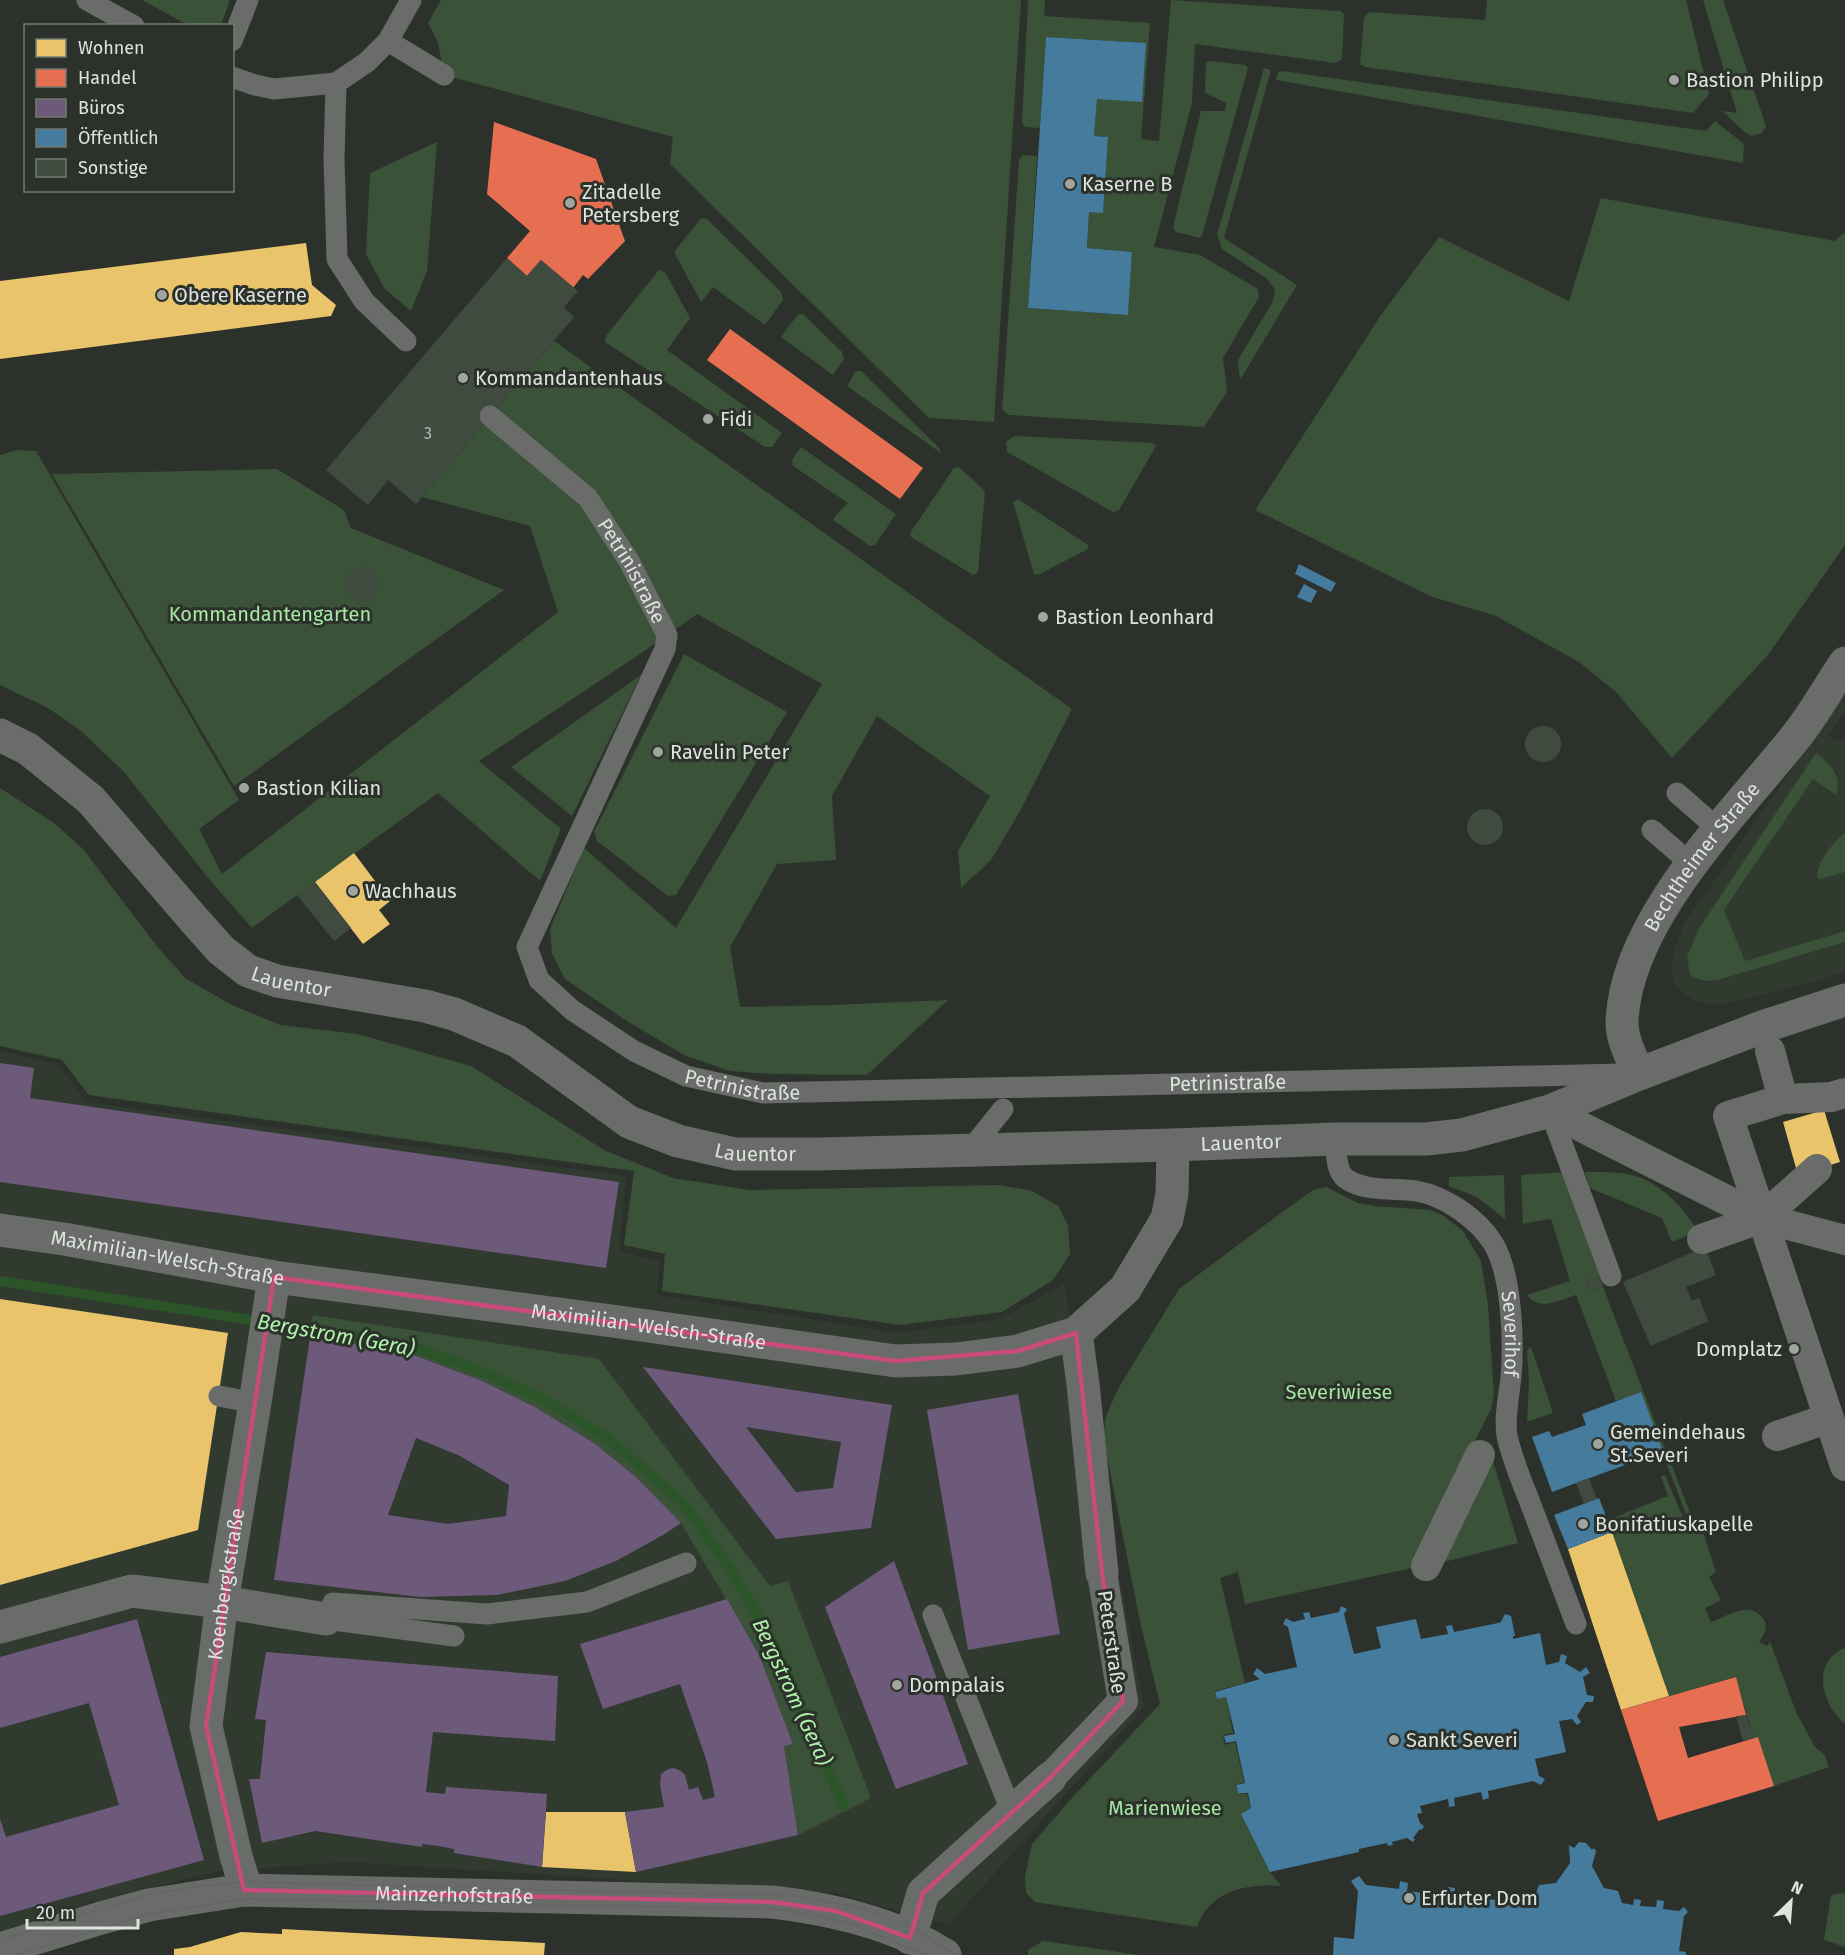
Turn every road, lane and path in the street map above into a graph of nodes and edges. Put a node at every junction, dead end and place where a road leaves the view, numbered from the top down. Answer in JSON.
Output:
{"nodes":[{"id":1,"x":87,"y":0,"type":"edge"},
{"id":2,"x":248,"y":0,"type":"edge"},
{"id":3,"x":411,"y":0,"type":"edge"},
{"id":4,"x":130,"y":24,"type":"edge"},
{"id":5,"x":234,"y":35,"type":"edge"},
{"id":6,"x":388,"y":41,"type":"junction"},
{"id":7,"x":444,"y":75,"type":"dead end"},
{"id":8,"x":234,"y":78,"type":"edge"},
{"id":9,"x":336,"y":83,"type":"junction"},
{"id":10,"x":406,"y":341,"type":"dead end"},
{"id":11,"x":490,"y":416,"type":"dead end"},
{"id":12,"x":1845,"y":663,"type":"edge"},
{"id":13,"x":0,"y":735,"type":"edge"},
{"id":14,"x":1677,"y":793,"type":"dead end"},
{"id":15,"x":1718,"y":829,"type":"junction"},
{"id":16,"x":1652,"y":830,"type":"dead end"},
{"id":17,"x":1691,"y":864,"type":"junction"},
{"id":18,"x":1845,"y":1000,"type":"edge"},
{"id":19,"x":1770,"y":1051,"type":"dead end"},
{"id":20,"x":1639,"y":1074,"type":"junction"},
{"id":21,"x":1845,"y":1093,"type":"edge"},
{"id":22,"x":1783,"y":1099,"type":"junction"},
{"id":23,"x":1003,"y":1109,"type":"dead end"},
{"id":24,"x":1551,"y":1111,"type":"junction"},
{"id":25,"x":1335,"y":1139,"type":"junction"},
{"id":26,"x":1173,"y":1145,"type":"junction"},
{"id":27,"x":970,"y":1150,"type":"junction"},
{"id":28,"x":1817,"y":1169,"type":"dead end"},
{"id":29,"x":1762,"y":1218,"type":"junction"},
{"id":30,"x":0,"y":1230,"type":"edge"},
{"id":31,"x":1702,"y":1239,"type":"dead end"},
{"id":32,"x":1845,"y":1240,"type":"edge"},
{"id":33,"x":1611,"y":1276,"type":"dead end"},
{"id":34,"x":272,"y":1291,"type":"junction"},
{"id":35,"x":1076,"y":1333,"type":"junction"},
{"id":36,"x":219,"y":1396,"type":"dead end"},
{"id":37,"x":255,"y":1403,"type":"junction"},
{"id":38,"x":1829,"y":1418,"type":"junction"},
{"id":39,"x":1777,"y":1436,"type":"dead end"},
{"id":40,"x":1480,"y":1455,"type":"dead end"},
{"id":41,"x":1845,"y":1466,"type":"edge"},
{"id":42,"x":686,"y":1563,"type":"dead end"},
{"id":43,"x":1425,"y":1566,"type":"dead end"},
{"id":44,"x":1102,"y":1573,"type":"joint"},
{"id":45,"x":222,"y":1602,"type":"junction"},
{"id":46,"x":933,"y":1615,"type":"dead end"},
{"id":47,"x":326,"y":1619,"type":"junction"},
{"id":48,"x":1576,"y":1624,"type":"dead end"},
{"id":49,"x":0,"y":1627,"type":"edge"},
{"id":50,"x":454,"y":1636,"type":"dead end"},
{"id":51,"x":1050,"y":1778,"type":"joint"},
{"id":52,"x":1012,"y":1813,"type":"junction"},
{"id":53,"x":244,"y":1890,"type":"junction"},
{"id":54,"x":910,"y":1938,"type":"junction"},
{"id":55,"x":0,"y":1950,"type":"edge"},
{"id":56,"x":945,"y":1955,"type":"edge"}],
"edges":[{"from":1,"to":4,"type":"lane"},
{"from":2,"to":5,"type":"lane"},
{"from":3,"to":6,"type":"lane"},
{"from":6,"to":7,"type":"lane"},
{"from":6,"to":9,"type":"lane"},
{"from":8,"to":9,"type":"lane"},
{"from":9,"to":10,"type":"lane"},
{"from":11,"to":20,"type":"lane","name":"Petrinistraße"},
{"from":12,"to":15,"type":"street","name":"Bechtheimer Straße"},
{"from":13,"to":27,"type":"street","name":"Lauentor"},
{"from":14,"to":15,"type":"lane"},
{"from":15,"to":17,"type":"street","name":"Bechtheimer Straße"},
{"from":16,"to":17,"type":"lane"},
{"from":17,"to":20,"type":"street","name":"Bechtheimer Straße"},
{"from":18,"to":20,"type":"street"},
{"from":19,"to":22,"type":"street"},
{"from":20,"to":24,"type":"street","name":"Lauentor"},
{"from":21,"to":22,"type":"street"},
{"from":22,"to":29,"type":"street"},
{"from":23,"to":27,"type":"lane"},
{"from":24,"to":25,"type":"street","name":"Lauentor"},
{"from":24,"to":29,"type":"street"},
{"from":24,"to":33,"type":"lane"},
{"from":25,"to":26,"type":"street","name":"Lauentor"},
{"from":25,"to":48,"type":"lane","name":"Severihof"},
{"from":26,"to":27,"type":"street","name":"Lauentor"},
{"from":26,"to":35,"type":"street","name":"Maximilian-Welsch-Straße"},
{"from":28,"to":29,"type":"street"},
{"from":29,"to":31,"type":"street"},
{"from":29,"to":32,"type":"street"},
{"from":29,"to":38,"type":"street"},
{"from":30,"to":34,"type":"street","name":"Maximilian-Welsch-Straße"},
{"from":34,"to":35,"type":"street","name":"Maximilian-Welsch-Straße"},
{"from":34,"to":37,"type":"street","name":"Koenbergkstraße"},
{"from":35,"to":44,"type":"street","name":"Peterstraße"},
{"from":36,"to":37,"type":"lane"},
{"from":37,"to":45,"type":"street","name":"Koenbergkstraße"},
{"from":38,"to":39,"type":"street"},
{"from":38,"to":41,"type":"street"},
{"from":40,"to":43,"type":"street"},
{"from":42,"to":47,"type":"lane"},
{"from":44,"to":51,"type":"street","name":"Peterstraße"},
{"from":45,"to":47,"type":"street"},
{"from":45,"to":49,"type":"street"},
{"from":45,"to":53,"type":"street","name":"Koenbergkstraße"},
{"from":46,"to":52,"type":"lane"},
{"from":47,"to":50,"type":"lane"},
{"from":51,"to":52,"type":"street","name":"Peterstraße"},
{"from":52,"to":54,"type":"street","name":"Peterstraße"},
{"from":53,"to":54,"type":"street","name":"Mainzerhofstraße"},
{"from":53,"to":55,"type":"street","name":"Mainzerhofstraße"},
{"from":54,"to":56,"type":"street","name":"Mainzerhofstraße"}]}
